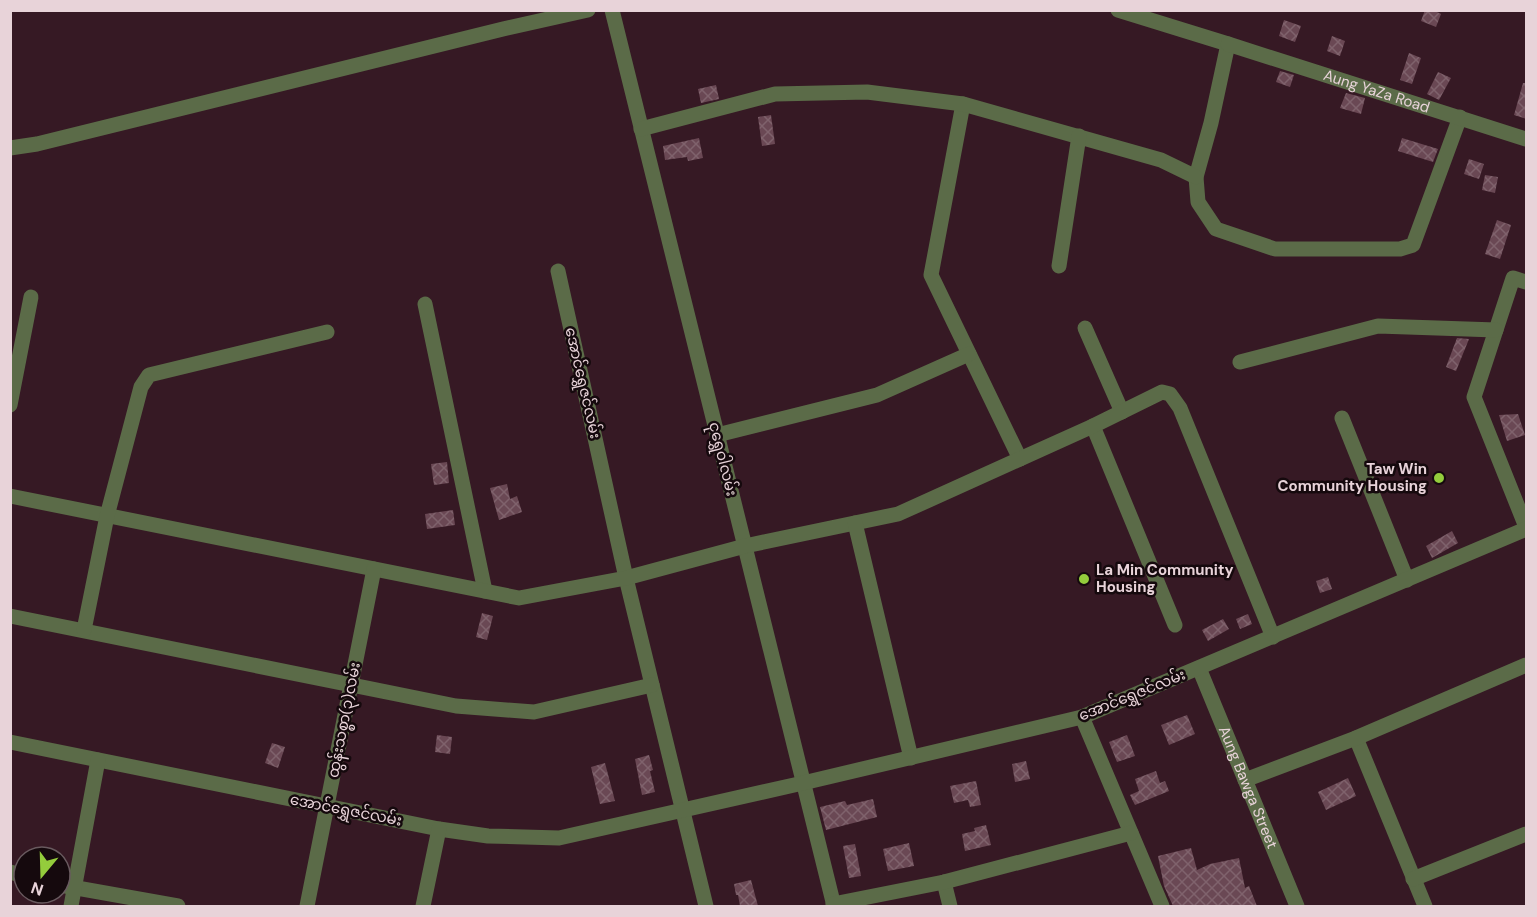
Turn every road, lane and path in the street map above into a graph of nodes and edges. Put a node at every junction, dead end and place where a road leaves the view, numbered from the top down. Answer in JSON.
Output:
{"nodes":[{"id":1,"x":588,"y":10,"type":"edge"},
{"id":2,"x":612,"y":10,"type":"edge"},
{"id":3,"x":1118,"y":10,"type":"edge"},
{"id":4,"x":1228,"y":44,"type":"junction"},
{"id":5,"x":963,"y":104,"type":"junction"},
{"id":6,"x":1460,"y":117,"type":"junction"},
{"id":7,"x":641,"y":129,"type":"junction"},
{"id":8,"x":1079,"y":136,"type":"junction"},
{"id":9,"x":1527,"y":139,"type":"edge"},
{"id":10,"x":10,"y":148,"type":"edge"},
{"id":11,"x":1196,"y":177,"type":"junction"},
{"id":12,"x":1059,"y":266,"type":"dead end"},
{"id":13,"x":558,"y":271,"type":"dead end"},
{"id":14,"x":1527,"y":282,"type":"edge"},
{"id":15,"x":31,"y":297,"type":"dead end"},
{"id":16,"x":425,"y":304,"type":"dead end"},
{"id":17,"x":1085,"y":328,"type":"dead end"},
{"id":18,"x":1496,"y":330,"type":"junction"},
{"id":19,"x":327,"y":332,"type":"dead end"},
{"id":20,"x":969,"y":354,"type":"junction"},
{"id":21,"x":1240,"y":362,"type":"dead end"},
{"id":22,"x":10,"y":405,"type":"edge"},
{"id":23,"x":1122,"y":412,"type":"junction"},
{"id":24,"x":1342,"y":418,"type":"dead end"},
{"id":25,"x":1093,"y":426,"type":"junction"},
{"id":26,"x":717,"y":435,"type":"junction"},
{"id":27,"x":1020,"y":459,"type":"junction"},
{"id":28,"x":10,"y":496,"type":"edge"},
{"id":29,"x":107,"y":516,"type":"junction"},
{"id":30,"x":855,"y":523,"type":"junction"},
{"id":31,"x":1527,"y":528,"type":"edge"},
{"id":32,"x":745,"y":546,"type":"junction"},
{"id":33,"x":374,"y":569,"type":"junction"},
{"id":34,"x":626,"y":578,"type":"junction"},
{"id":35,"x":1407,"y":580,"type":"junction"},
{"id":36,"x":485,"y":591,"type":"junction"},
{"id":37,"x":10,"y":616,"type":"edge"},
{"id":38,"x":1175,"y":625,"type":"dead end"},
{"id":39,"x":84,"y":630,"type":"junction"},
{"id":40,"x":1273,"y":637,"type":"junction"},
{"id":41,"x":1527,"y":665,"type":"edge"},
{"id":42,"x":1199,"y":668,"type":"junction"},
{"id":43,"x":351,"y":684,"type":"junction"},
{"id":44,"x":652,"y":684,"type":"junction"},
{"id":45,"x":1082,"y":717,"type":"junction"},
{"id":46,"x":1356,"y":738,"type":"junction"},
{"id":47,"x":10,"y":742,"type":"edge"},
{"id":48,"x":911,"y":758,"type":"junction"},
{"id":49,"x":98,"y":760,"type":"junction"},
{"id":50,"x":1245,"y":780,"type":"junction"},
{"id":51,"x":803,"y":783,"type":"junction"},
{"id":52,"x":327,"y":806,"type":"junction"},
{"id":53,"x":683,"y":811,"type":"junction"},
{"id":54,"x":439,"y":829,"type":"junction"},
{"id":55,"x":1131,"y":833,"type":"junction"},
{"id":56,"x":1527,"y":834,"type":"edge"},
{"id":57,"x":72,"y":867,"type":"edge"},
{"id":58,"x":1413,"y":879,"type":"junction"},
{"id":59,"x":944,"y":882,"type":"junction"},
{"id":60,"x":72,"y":888,"type":"edge"},
{"id":61,"x":834,"y":905,"type":"edge"},
{"id":62,"x":178,"y":906,"type":"edge"},
{"id":63,"x":307,"y":906,"type":"edge"},
{"id":64,"x":423,"y":906,"type":"edge"},
{"id":65,"x":706,"y":906,"type":"edge"},
{"id":66,"x":950,"y":906,"type":"edge"},
{"id":67,"x":1162,"y":906,"type":"edge"},
{"id":68,"x":1297,"y":906,"type":"edge"},
{"id":69,"x":1425,"y":906,"type":"edge"}],
"edges":[{"from":1,"to":10,"type":"street"},
{"from":2,"to":7,"type":"street","name":"ငုရွှေဝါလမ်း"},
{"from":3,"to":4,"type":"street","name":"Aung YaZa Road"},
{"from":4,"to":6,"type":"street","name":"Aung YaZa Road"},
{"from":4,"to":11,"type":"street"},
{"from":5,"to":7,"type":"street"},
{"from":5,"to":8,"type":"street"},
{"from":5,"to":20,"type":"street"},
{"from":6,"to":9,"type":"street","name":"Aung YaZa Road"},
{"from":6,"to":11,"type":"street"},
{"from":7,"to":26,"type":"street","name":"ငုရွှေဝါလမ်း"},
{"from":8,"to":11,"type":"street"},
{"from":8,"to":12,"type":"street"},
{"from":13,"to":34,"type":"street","name":"အောင်ရွှေဇင်လမ်း"},
{"from":14,"to":18,"type":"street"},
{"from":15,"to":22,"type":"street"},
{"from":16,"to":36,"type":"street"},
{"from":17,"to":23,"type":"street"},
{"from":18,"to":21,"type":"street"},
{"from":18,"to":31,"type":"street"},
{"from":19,"to":29,"type":"street"},
{"from":20,"to":26,"type":"street"},
{"from":20,"to":27,"type":"street"},
{"from":23,"to":25,"type":"street"},
{"from":23,"to":40,"type":"street"},
{"from":24,"to":35,"type":"street"},
{"from":25,"to":27,"type":"street"},
{"from":25,"to":38,"type":"street"},
{"from":26,"to":32,"type":"street","name":"ငုရွှေဝါလမ်း"},
{"from":27,"to":30,"type":"street"},
{"from":28,"to":29,"type":"street"},
{"from":29,"to":33,"type":"street"},
{"from":29,"to":39,"type":"street"},
{"from":30,"to":32,"type":"street"},
{"from":30,"to":48,"type":"street"},
{"from":31,"to":35,"type":"street","name":"အောင်ရွှေဇင်လမ်း"},
{"from":32,"to":34,"type":"street"},
{"from":32,"to":51,"type":"street","name":"ငုရွှေဝါလမ်း"},
{"from":33,"to":36,"type":"street"},
{"from":33,"to":43,"type":"street","name":"ထွန်းသစ္စာ(၃)လမ်း"},
{"from":34,"to":36,"type":"street"},
{"from":34,"to":44,"type":"street","name":"အောင်ရွှေဇင်လမ်း"},
{"from":35,"to":40,"type":"street","name":"အောင်ရွှေဇင်လမ်း"},
{"from":37,"to":39,"type":"street"},
{"from":39,"to":43,"type":"street"},
{"from":40,"to":42,"type":"street","name":"အောင်ရွှေဇင်လမ်း"},
{"from":41,"to":46,"type":"street"},
{"from":42,"to":45,"type":"street","name":"အောင်ရွှေဇင်လမ်း"},
{"from":42,"to":50,"type":"street","name":"Aung Bawga Street"},
{"from":43,"to":44,"type":"street"},
{"from":43,"to":52,"type":"street","name":"ထွန်းသစ္စာ(၃)လမ်း"},
{"from":44,"to":53,"type":"street","name":"အောင်ရွှေဇင်လမ်း"},
{"from":45,"to":48,"type":"street","name":"အောင်ရွှေဇင်လမ်း"},
{"from":45,"to":55,"type":"street"},
{"from":46,"to":50,"type":"street"},
{"from":46,"to":58,"type":"street"},
{"from":47,"to":49,"type":"street","name":"အောင်ရွှေဇင်လမ်း"},
{"from":48,"to":51,"type":"street","name":"အောင်ရွှေဇင်လမ်း"},
{"from":49,"to":52,"type":"street","name":"အောင်ရွှေဇင်လမ်း"},
{"from":49,"to":57,"type":"street"},
{"from":50,"to":68,"type":"street","name":"Aung Bawga Street"},
{"from":51,"to":53,"type":"street","name":"အောင်ရွှေဇင်လမ်း"},
{"from":51,"to":61,"type":"street","name":"ငုရွှေဝါလမ်း"},
{"from":52,"to":54,"type":"street","name":"အောင်ရွှေဇင်လမ်း"},
{"from":52,"to":63,"type":"street","name":"ထွန်းသစ္စာ(၃)လမ်း"},
{"from":53,"to":54,"type":"street","name":"အောင်ရွှေဇင်လမ်း"},
{"from":53,"to":65,"type":"street","name":"အောင်ရွှေဇင်လမ်း"},
{"from":54,"to":64,"type":"street"},
{"from":55,"to":59,"type":"street"},
{"from":55,"to":67,"type":"street"},
{"from":56,"to":58,"type":"street"},
{"from":58,"to":69,"type":"street"},
{"from":59,"to":61,"type":"street"},
{"from":59,"to":66,"type":"street"},
{"from":60,"to":62,"type":"street"}]}
